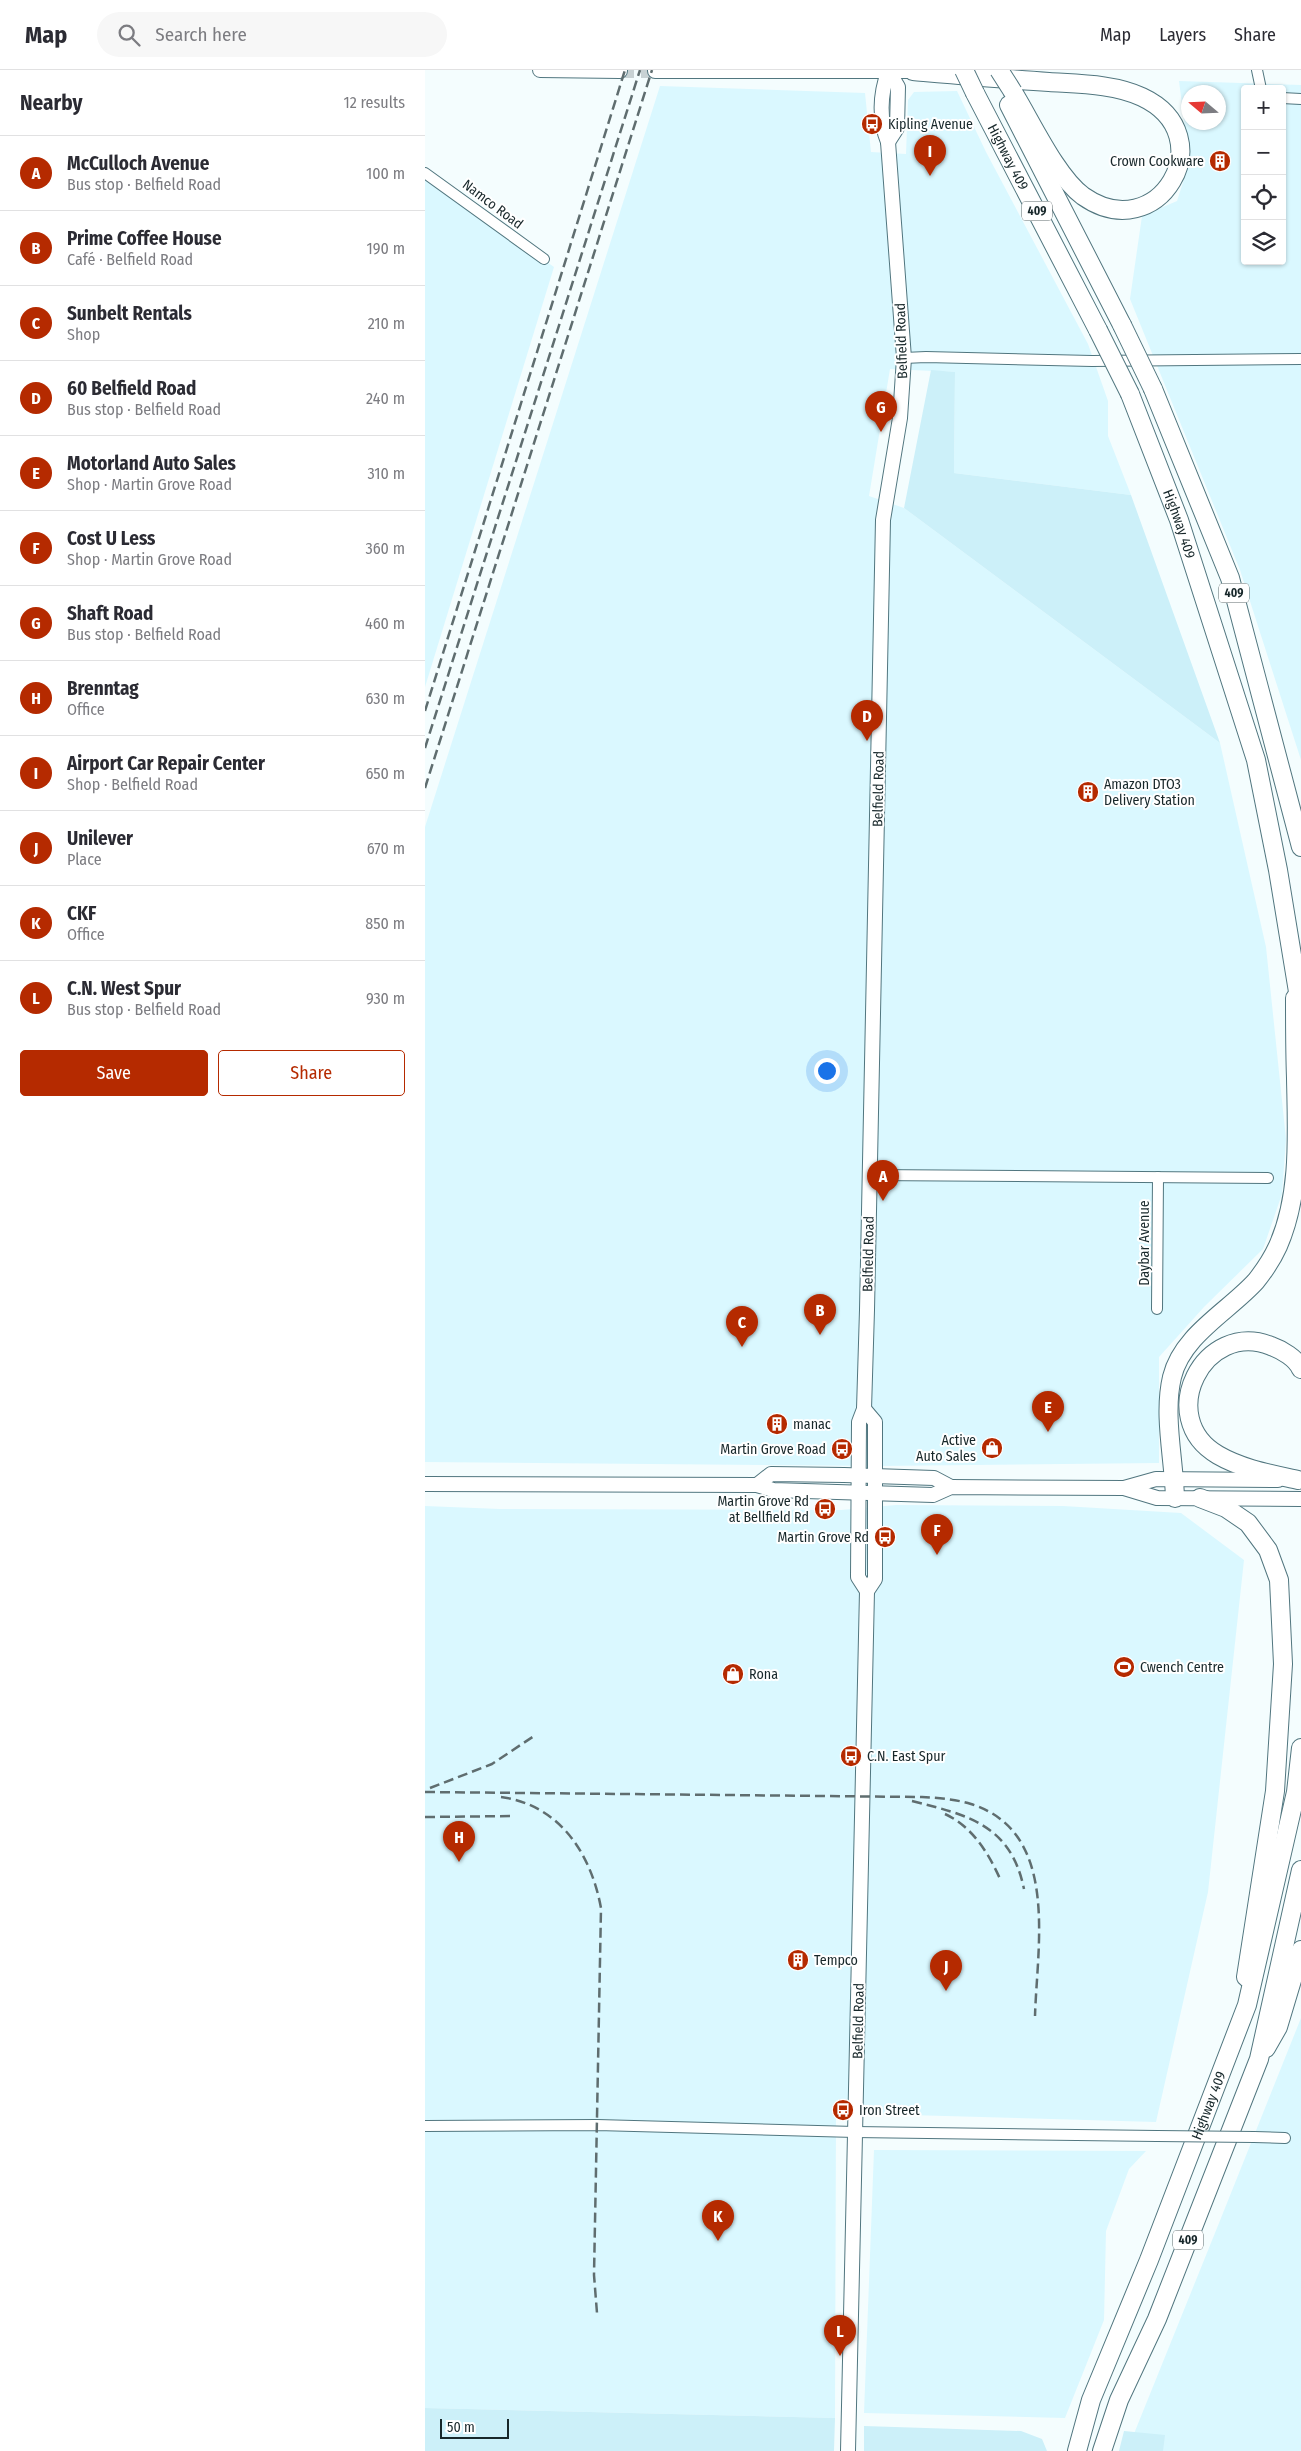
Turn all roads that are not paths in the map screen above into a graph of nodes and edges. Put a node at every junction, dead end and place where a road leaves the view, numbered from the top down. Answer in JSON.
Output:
{"nodes":[{"id":1,"x":541,"y":70,"type":"edge"},
{"id":2,"x":964,"y":70,"type":"edge"},
{"id":3,"x":981,"y":70,"type":"edge"},
{"id":4,"x":993,"y":70,"type":"edge"},
{"id":5,"x":999,"y":70,"type":"edge"},
{"id":6,"x":1257,"y":70,"type":"edge"},
{"id":7,"x":620,"y":71,"type":"edge"},
{"id":8,"x":655,"y":71,"type":"edge"},
{"id":9,"x":888,"y":71,"type":"edge"},
{"id":10,"x":913,"y":72,"type":"junction"},
{"id":11,"x":1260,"y":85,"type":"edge"},
{"id":12,"x":1008,"y":92,"type":"junction"},
{"id":13,"x":1286,"y":98,"type":"edge"},
{"id":14,"x":1301,"y":99,"type":"edge"},
{"id":15,"x":425,"y":173,"type":"edge"},
{"id":16,"x":543,"y":260,"type":"dead end"},
{"id":17,"x":905,"y":358,"type":"junction"},
{"id":18,"x":1301,"y":359,"type":"edge"},
{"id":19,"x":1301,"y":847,"type":"edge"},
{"id":20,"x":1295,"y":970,"type":"junction"},
{"id":21,"x":1301,"y":1010,"type":"edge"},
{"id":22,"x":869,"y":1174,"type":"junction"},
{"id":23,"x":1159,"y":1177,"type":"junction"},
{"id":24,"x":1268,"y":1178,"type":"dead end"},
{"id":25,"x":1157,"y":1309,"type":"dead end"},
{"id":26,"x":1301,"y":1369,"type":"edge"},
{"id":27,"x":864,"y":1409,"type":"junction"},
{"id":28,"x":859,"y":1475,"type":"junction"},
{"id":29,"x":876,"y":1475,"type":"junction"},
{"id":30,"x":1175,"y":1479,"type":"junction"},
{"id":31,"x":1299,"y":1480,"type":"edge"},
{"id":32,"x":425,"y":1484,"type":"edge"},
{"id":33,"x":757,"y":1484,"type":"junction"},
{"id":34,"x":951,"y":1487,"type":"junction"},
{"id":35,"x":1124,"y":1488,"type":"junction"},
{"id":36,"x":859,"y":1492,"type":"junction"},
{"id":37,"x":876,"y":1493,"type":"junction"},
{"id":38,"x":1175,"y":1498,"type":"junction"},
{"id":39,"x":1200,"y":1498,"type":"junction"},
{"id":40,"x":1299,"y":1499,"type":"edge"},
{"id":41,"x":867,"y":1591,"type":"junction"},
{"id":42,"x":1301,"y":1748,"type":"edge"},
{"id":43,"x":1301,"y":1870,"type":"edge"},
{"id":44,"x":1301,"y":1950,"type":"edge"},
{"id":45,"x":1247,"y":2005,"type":"junction"},
{"id":46,"x":1259,"y":2059,"type":"junction"},
{"id":47,"x":425,"y":2126,"type":"edge"},
{"id":48,"x":855,"y":2132,"type":"junction"},
{"id":49,"x":1285,"y":2138,"type":"dead end"},
{"id":50,"x":848,"y":2451,"type":"edge"},
{"id":51,"x":1077,"y":2451,"type":"edge"},
{"id":52,"x":1102,"y":2451,"type":"edge"}],
"edges":[{"from":1,"to":7,"type":"main road"},
{"from":2,"to":20,"type":"highway","name":"Highway 409","number":"409","bridge":true},
{"from":3,"to":10,"type":"main road"},
{"from":4,"to":12,"type":"highway","name":"Highway 409","number":"409"},
{"from":5,"to":12,"type":"highway","bridge":true},
{"from":6,"to":11,"type":"street"},
{"from":8,"to":9,"type":"main road"},
{"from":9,"to":10,"type":"main road"},
{"from":9,"to":17,"type":"main road","name":"Belfield Road"},
{"from":10,"to":12,"type":"highway"},
{"from":12,"to":19,"type":"highway","name":"Highway 409","number":"409","bridge":true},
{"from":13,"to":14,"type":"street"},
{"from":15,"to":16,"type":"street","name":"Namco Road"},
{"from":17,"to":18,"type":"street"},
{"from":17,"to":22,"type":"main road","name":"Belfield Road"},
{"from":20,"to":21,"type":"highway","name":"Highway 409","number":"409"},
{"from":20,"to":30,"type":"highway"},
{"from":22,"to":23,"type":"street"},
{"from":22,"to":27,"type":"main road","name":"Belfield Road"},
{"from":23,"to":24,"type":"street"},
{"from":23,"to":25,"type":"street","name":"Daybar Avenue"},
{"from":26,"to":31,"type":"highway"},
{"from":27,"to":28,"type":"main road","name":"Belfield Road"},
{"from":27,"to":29,"type":"main road","name":"Belfield Road"},
{"from":28,"to":29,"type":"main road"},
{"from":28,"to":33,"type":"main road"},
{"from":28,"to":36,"type":"main road","name":"Belfield Road"},
{"from":29,"to":34,"type":"main road"},
{"from":29,"to":37,"type":"main road","name":"Belfield Road"},
{"from":30,"to":31,"type":"main road"},
{"from":30,"to":35,"type":"main road"},
{"from":30,"to":38,"type":"highway"},
{"from":32,"to":33,"type":"main road"},
{"from":33,"to":36,"type":"main road"},
{"from":34,"to":35,"type":"main road"},
{"from":34,"to":37,"type":"main road"},
{"from":35,"to":38,"type":"main road"},
{"from":36,"to":37,"type":"main road"},
{"from":36,"to":41,"type":"main road","name":"Belfield Road"},
{"from":37,"to":41,"type":"main road","name":"Belfield Road"},
{"from":38,"to":39,"type":"main road"},
{"from":39,"to":40,"type":"main road"},
{"from":39,"to":45,"type":"highway"},
{"from":41,"to":48,"type":"main road","name":"Belfield Road"},
{"from":42,"to":45,"type":"highway","name":"Highway 409","number":"409"},
{"from":43,"to":46,"type":"highway","number":"409"},
{"from":44,"to":46,"type":"highway"},
{"from":45,"to":51,"type":"highway","name":"Highway 409","number":"409"},
{"from":46,"to":52,"type":"highway","number":"409"},
{"from":47,"to":48,"type":"street"},
{"from":48,"to":49,"type":"street","bridge":true},
{"from":48,"to":50,"type":"main road","name":"Belfield Road"}]}
